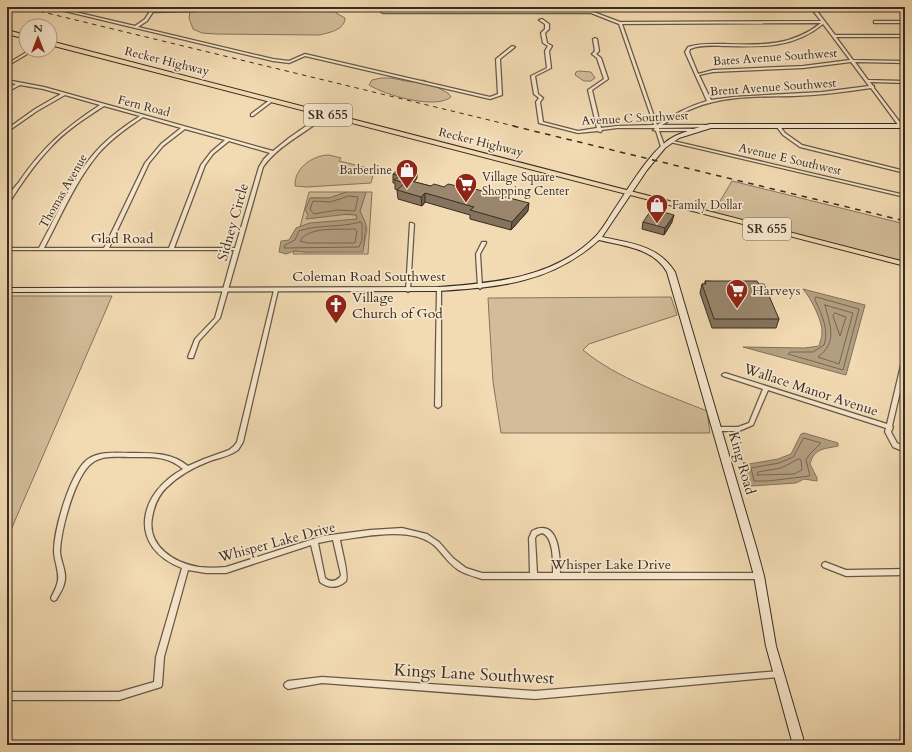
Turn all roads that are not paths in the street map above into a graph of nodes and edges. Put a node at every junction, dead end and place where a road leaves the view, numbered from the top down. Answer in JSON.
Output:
{"nodes":[{"id":1,"x":50,"y":7,"type":"edge"},
{"id":2,"x":588,"y":7,"type":"edge"},
{"id":3,"x":812,"y":7,"type":"edge"},
{"id":4,"x":153,"y":9,"type":"edge"},
{"id":5,"x":197,"y":10,"type":"dead end"},
{"id":6,"x":384,"y":12,"type":"dead end"},
{"id":7,"x":591,"y":12,"type":"junction"},
{"id":8,"x":541,"y":20,"type":"dead end"},
{"id":9,"x":824,"y":22,"type":"junction"},
{"id":10,"x":875,"y":22,"type":"dead end"},
{"id":11,"x":905,"y":22,"type":"edge"},
{"id":12,"x":620,"y":23,"type":"junction"},
{"id":13,"x":136,"y":27,"type":"junction"},
{"id":14,"x":819,"y":27,"type":"junction"},
{"id":15,"x":829,"y":29,"type":"junction"},
{"id":16,"x":7,"y":32,"type":"edge"},
{"id":17,"x":18,"y":35,"type":"edge"},
{"id":18,"x":834,"y":36,"type":"junction"},
{"id":19,"x":905,"y":36,"type":"edge"},
{"id":20,"x":594,"y":39,"type":"dead end"},
{"id":21,"x":58,"y":45,"type":"edge"},
{"id":22,"x":513,"y":47,"type":"dead end"},
{"id":23,"x":19,"y":58,"type":"edge"},
{"id":24,"x":853,"y":61,"type":"junction"},
{"id":25,"x":905,"y":62,"type":"edge"},
{"id":26,"x":7,"y":65,"type":"edge"},
{"id":27,"x":697,"y":75,"type":"junction"},
{"id":28,"x":7,"y":81,"type":"edge"},
{"id":29,"x":868,"y":81,"type":"junction"},
{"id":30,"x":905,"y":82,"type":"edge"},
{"id":31,"x":20,"y":83,"type":"junction"},
{"id":32,"x":873,"y":87,"type":"junction"},
{"id":33,"x":7,"y":91,"type":"edge"},
{"id":34,"x":64,"y":94,"type":"junction"},
{"id":35,"x":272,"y":100,"type":"junction"},
{"id":36,"x":708,"y":101,"type":"junction"},
{"id":37,"x":103,"y":105,"type":"junction"},
{"id":38,"x":326,"y":114,"type":"junction"},
{"id":39,"x":143,"y":116,"type":"junction"},
{"id":40,"x":252,"y":116,"type":"dead end"},
{"id":41,"x":710,"y":126,"type":"junction"},
{"id":42,"x":184,"y":128,"type":"junction"},
{"id":43,"x":657,"y":128,"type":"junction"},
{"id":44,"x":780,"y":128,"type":"junction"},
{"id":45,"x":904,"y":129,"type":"edge"},
{"id":46,"x":600,"y":130,"type":"junction"},
{"id":47,"x":696,"y":130,"type":"junction"},
{"id":48,"x":7,"y":131,"type":"edge"},
{"id":49,"x":228,"y":140,"type":"junction"},
{"id":50,"x":670,"y":141,"type":"junction"},
{"id":51,"x":663,"y":147,"type":"junction"},
{"id":52,"x":274,"y":153,"type":"junction"},
{"id":53,"x":905,"y":172,"type":"edge"},
{"id":54,"x":630,"y":193,"type":"junction"},
{"id":55,"x":905,"y":196,"type":"edge"},
{"id":56,"x":7,"y":202,"type":"edge"},
{"id":57,"x":412,"y":224,"type":"dead end"},
{"id":58,"x":598,"y":238,"type":"junction"},
{"id":59,"x":484,"y":243,"type":"dead end"},
{"id":60,"x":7,"y":249,"type":"edge"},
{"id":61,"x":41,"y":249,"type":"junction"},
{"id":62,"x":106,"y":249,"type":"junction"},
{"id":63,"x":170,"y":249,"type":"junction"},
{"id":64,"x":237,"y":249,"type":"junction"},
{"id":65,"x":905,"y":264,"type":"edge"},
{"id":66,"x":480,"y":287,"type":"junction"},
{"id":67,"x":439,"y":289,"type":"junction"},
{"id":68,"x":7,"y":290,"type":"edge"},
{"id":69,"x":224,"y":290,"type":"junction"},
{"id":70,"x":276,"y":290,"type":"junction"},
{"id":71,"x":408,"y":290,"type":"junction"},
{"id":72,"x":191,"y":357,"type":"dead end"},
{"id":73,"x":905,"y":361,"type":"edge"},
{"id":74,"x":725,"y":375,"type":"dead end"},
{"id":75,"x":766,"y":388,"type":"junction"},
{"id":76,"x":898,"y":389,"type":"junction"},
{"id":77,"x":905,"y":391,"type":"edge"},
{"id":78,"x":438,"y":406,"type":"dead end"},
{"id":79,"x":890,"y":427,"type":"junction"},
{"id":80,"x":717,"y":429,"type":"junction"},
{"id":81,"x":905,"y":450,"type":"edge"},
{"id":82,"x":186,"y":468,"type":"junction"},
{"id":83,"x":336,"y":537,"type":"junction"},
{"id":84,"x":314,"y":542,"type":"junction"},
{"id":85,"x":825,"y":565,"type":"dead end"},
{"id":86,"x":184,"y":568,"type":"junction"},
{"id":87,"x":905,"y":572,"type":"edge"},
{"id":88,"x":534,"y":576,"type":"junction"},
{"id":89,"x":557,"y":576,"type":"junction"},
{"id":90,"x":759,"y":576,"type":"junction"},
{"id":91,"x":54,"y":598,"type":"dead end"},
{"id":92,"x":779,"y":674,"type":"junction"},
{"id":93,"x":288,"y":685,"type":"dead end"},
{"id":94,"x":7,"y":696,"type":"edge"},
{"id":95,"x":799,"y":745,"type":"edge"}],
"edges":[{"from":1,"to":13,"type":"street"},
{"from":2,"to":7,"type":"street"},
{"from":3,"to":9,"type":"street"},
{"from":4,"to":5,"type":"street"},
{"from":4,"to":13,"type":"street"},
{"from":6,"to":7,"type":"street"},
{"from":7,"to":12,"type":"street"},
{"from":8,"to":46,"type":"street","name":"Avenue C Southwest"},
{"from":9,"to":12,"type":"street"},
{"from":9,"to":14,"type":"street"},
{"from":9,"to":15,"type":"street"},
{"from":10,"to":11,"type":"street"},
{"from":12,"to":43,"type":"street"},
{"from":13,"to":22,"type":"street"},
{"from":14,"to":15,"type":"street"},
{"from":14,"to":27,"type":"street"},
{"from":15,"to":18,"type":"street"},
{"from":16,"to":17,"type":"main road"},
{"from":18,"to":19,"type":"street"},
{"from":18,"to":24,"type":"street"},
{"from":20,"to":46,"type":"street"},
{"from":21,"to":35,"type":"main road","name":"Recker Highway","number":"SR 655"},
{"from":23,"to":26,"type":"street"},
{"from":24,"to":25,"type":"street","name":"Bates Avenue Southwest"},
{"from":24,"to":27,"type":"street","name":"Bates Avenue Southwest"},
{"from":24,"to":29,"type":"street"},
{"from":27,"to":36,"type":"street"},
{"from":28,"to":31,"type":"street","name":"Fern Road"},
{"from":29,"to":30,"type":"street"},
{"from":29,"to":32,"type":"street"},
{"from":31,"to":33,"type":"street"},
{"from":31,"to":34,"type":"street","name":"Fern Road"},
{"from":32,"to":36,"type":"street","name":"Brent Avenue Southwest"},
{"from":32,"to":45,"type":"street"},
{"from":34,"to":37,"type":"street","name":"Fern Road"},
{"from":34,"to":48,"type":"street"},
{"from":35,"to":38,"type":"main road","name":"Recker Highway","number":"SR 655"},
{"from":35,"to":40,"type":"street"},
{"from":36,"to":43,"type":"street","name":"Brent Avenue Southwest"},
{"from":37,"to":39,"type":"street","name":"Fern Road"},
{"from":37,"to":56,"type":"street"},
{"from":38,"to":52,"type":"street","name":"Sidney Circle"},
{"from":38,"to":54,"type":"main road","name":"Recker Highway","number":"SR 655"},
{"from":39,"to":42,"type":"street","name":"Fern Road"},
{"from":39,"to":61,"type":"street","name":"Thomas Avenue"},
{"from":41,"to":43,"type":"street","name":"Avenue C Southwest"},
{"from":41,"to":44,"type":"street","name":"Avenue C Southwest"},
{"from":41,"to":47,"type":"street","name":"Coleman Road Southwest"},
{"from":42,"to":49,"type":"street","name":"Fern Road"},
{"from":42,"to":62,"type":"street"},
{"from":43,"to":46,"type":"street","name":"Avenue C Southwest"},
{"from":43,"to":47,"type":"street","name":"Avenue C Southwest"},
{"from":43,"to":51,"type":"street"},
{"from":44,"to":45,"type":"street","name":"Avenue C Southwest"},
{"from":44,"to":47,"type":"street","name":"Avenue C Southwest"},
{"from":44,"to":53,"type":"street"},
{"from":47,"to":50,"type":"street","name":"Coleman Road Southwest"},
{"from":49,"to":52,"type":"street","name":"Fern Road"},
{"from":49,"to":63,"type":"street"},
{"from":50,"to":51,"type":"street","name":"Coleman Road Southwest"},
{"from":50,"to":55,"type":"street","name":"Avenue E Southwest"},
{"from":51,"to":54,"type":"street","name":"Coleman Road Southwest"},
{"from":52,"to":64,"type":"street","name":"Sidney Circle"},
{"from":54,"to":58,"type":"street","name":"Coleman Road Southwest"},
{"from":54,"to":65,"type":"main road","name":"Recker Highway","number":"SR 655"},
{"from":57,"to":71,"type":"street"},
{"from":58,"to":66,"type":"street","name":"Coleman Road Southwest"},
{"from":58,"to":80,"type":"street","name":"King Road"},
{"from":59,"to":66,"type":"street"},
{"from":60,"to":61,"type":"street","name":"Glad Road"},
{"from":61,"to":62,"type":"street","name":"Glad Road"},
{"from":62,"to":63,"type":"street","name":"Glad Road"},
{"from":63,"to":64,"type":"street","name":"Glad Road"},
{"from":64,"to":69,"type":"street","name":"Sidney Circle"},
{"from":66,"to":67,"type":"street","name":"Coleman Road Southwest"},
{"from":67,"to":71,"type":"street","name":"Coleman Road Southwest"},
{"from":67,"to":78,"type":"street"},
{"from":68,"to":69,"type":"street","name":"Coleman Road Southwest"},
{"from":69,"to":70,"type":"street","name":"Coleman Road Southwest"},
{"from":69,"to":72,"type":"street","name":"Sidney Circle"},
{"from":70,"to":71,"type":"street","name":"Coleman Road Southwest"},
{"from":70,"to":82,"type":"street","name":"Whisper Lake Drive"},
{"from":73,"to":76,"type":"street"},
{"from":74,"to":75,"type":"street","name":"Wallace Manor Avenue"},
{"from":75,"to":79,"type":"street","name":"Wallace Manor Avenue"},
{"from":75,"to":80,"type":"street"},
{"from":76,"to":77,"type":"street"},
{"from":76,"to":79,"type":"street"},
{"from":79,"to":81,"type":"street"},
{"from":80,"to":90,"type":"street","name":"King Road"},
{"from":82,"to":86,"type":"street","name":"Whisper Lake Drive"},
{"from":82,"to":91,"type":"street"},
{"from":83,"to":84,"type":"street","name":"Whisper Lake Drive"},
{"from":83,"to":84,"type":"street"},
{"from":83,"to":88,"type":"street","name":"Whisper Lake Drive"},
{"from":84,"to":86,"type":"street","name":"Whisper Lake Drive"},
{"from":85,"to":87,"type":"street"},
{"from":86,"to":94,"type":"street"},
{"from":88,"to":89,"type":"street","name":"Whisper Lake Drive"},
{"from":88,"to":89,"type":"street"},
{"from":89,"to":90,"type":"street","name":"Whisper Lake Drive"},
{"from":90,"to":92,"type":"street","name":"King Road"},
{"from":92,"to":93,"type":"street","name":"Kings Lane Southwest"},
{"from":92,"to":95,"type":"street","name":"King Road"}]}
